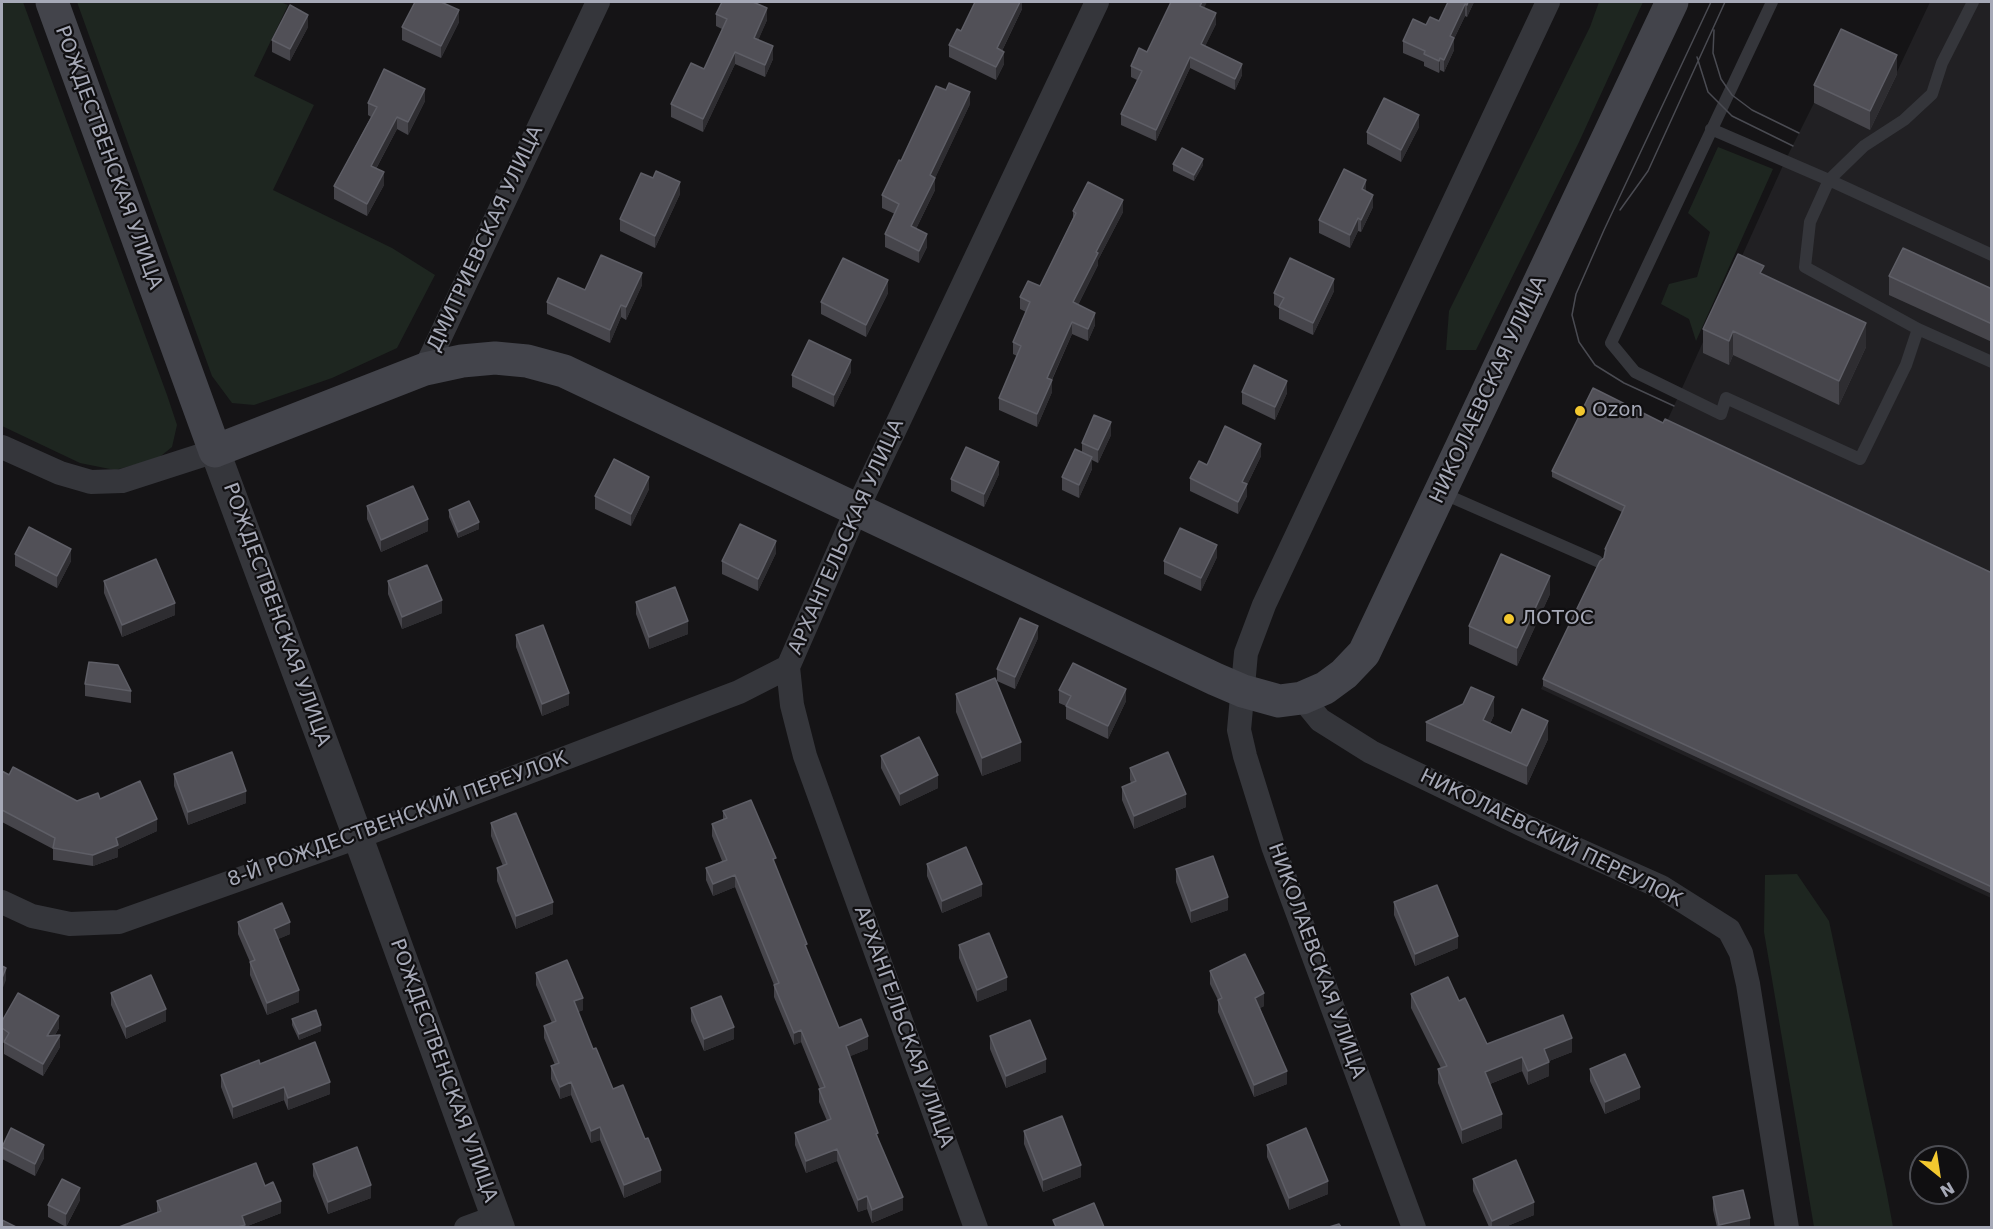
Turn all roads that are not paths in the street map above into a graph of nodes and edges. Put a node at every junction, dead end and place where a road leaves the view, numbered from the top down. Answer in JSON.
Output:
{"nodes":[{"id":1,"x":52,"y":2,"type":"edge"},
{"id":2,"x":598,"y":2,"type":"edge"},
{"id":3,"x":1097,"y":2,"type":"edge"},
{"id":4,"x":1548,"y":2,"type":"edge"},
{"id":5,"x":1672,"y":2,"type":"edge"},
{"id":6,"x":1772,"y":2,"type":"edge"},
{"id":7,"x":1973,"y":2,"type":"edge"},
{"id":8,"x":1711,"y":129,"type":"junction"},
{"id":9,"x":1829,"y":180,"type":"junction"},
{"id":10,"x":1992,"y":255,"type":"edge"},
{"id":11,"x":1918,"y":329,"type":"junction"},
{"id":12,"x":1992,"y":362,"type":"edge"},
{"id":13,"x":425,"y":369,"type":"junction"},
{"id":14,"x":2,"y":447,"type":"edge"},
{"id":15,"x":215,"y":451,"type":"junction"},
{"id":16,"x":1440,"y":492,"type":"junction"},
{"id":17,"x":857,"y":509,"type":"junction"},
{"id":18,"x":1597,"y":561,"type":"edge"},
{"id":19,"x":788,"y":667,"type":"junction"},
{"id":20,"x":1243,"y":691,"type":"junction"},
{"id":21,"x":1302,"y":698,"type":"junction"},
{"id":22,"x":358,"y":837,"type":"junction"},
{"id":23,"x":2,"y":902,"type":"edge"},
{"id":24,"x":498,"y":1222,"type":"edge"},
{"id":25,"x":466,"y":1227,"type":"edge"},
{"id":26,"x":976,"y":1227,"type":"edge"},
{"id":27,"x":1414,"y":1227,"type":"edge"},
{"id":28,"x":1787,"y":1227,"type":"edge"}],
"edges":[{"from":1,"to":15,"type":"main road","name":"РОЖДЕСТВЕНСКАЯ УЛИЦА"},
{"from":2,"to":13,"type":"street","name":"ДМИТРИЕВСКАЯ УЛИЦА"},
{"from":3,"to":17,"type":"street","name":"АРХАНГЕЛЬСКАЯ УЛИЦА"},
{"from":4,"to":20,"type":"street","name":"НИКОЛАЕВСКАЯ УЛИЦА"},
{"from":5,"to":16,"type":"main road","name":"НИКОЛАЕВСКАЯ УЛИЦА"},
{"from":6,"to":8,"type":"lane"},
{"from":7,"to":9,"type":"lane"},
{"from":8,"to":9,"type":"lane"},
{"from":8,"to":11,"type":"lane"},
{"from":9,"to":10,"type":"lane"},
{"from":9,"to":11,"type":"lane"},
{"from":11,"to":12,"type":"lane"},
{"from":13,"to":15,"type":"main road","name":"ДМИТРИЕВСКАЯ УЛИЦА"},
{"from":13,"to":17,"type":"main road"},
{"from":14,"to":15,"type":"street"},
{"from":15,"to":22,"type":"street","name":"РОЖДЕСТВЕНСКАЯ УЛИЦА"},
{"from":16,"to":18,"type":"lane"},
{"from":16,"to":21,"type":"main road","name":"НИКОЛАЕВСКАЯ УЛИЦА"},
{"from":17,"to":19,"type":"street","name":"АРХАНГЕЛЬСКАЯ УЛИЦА"},
{"from":17,"to":20,"type":"main road"},
{"from":19,"to":22,"type":"street","name":"8-Й РОЖДЕСТВЕНСКИЙ ПЕРЕУЛОК"},
{"from":19,"to":26,"type":"street","name":"АРХАНГЕЛЬСКАЯ УЛИЦА"},
{"from":20,"to":21,"type":"main road","name":"НИКОЛАЕВСКАЯ УЛИЦА"},
{"from":20,"to":27,"type":"street","name":"НИКОЛАЕВСКАЯ УЛИЦА"},
{"from":21,"to":28,"type":"street","name":"НИКОЛАЕВСКИЙ ПЕРЕУЛОК"},
{"from":22,"to":23,"type":"street","name":"8-Й РОЖДЕСТВЕНСКИЙ ПЕРЕУЛОК"},
{"from":22,"to":24,"type":"street","name":"РОЖДЕСТВЕНСКАЯ УЛИЦА"},
{"from":24,"to":25,"type":"street"}]}
